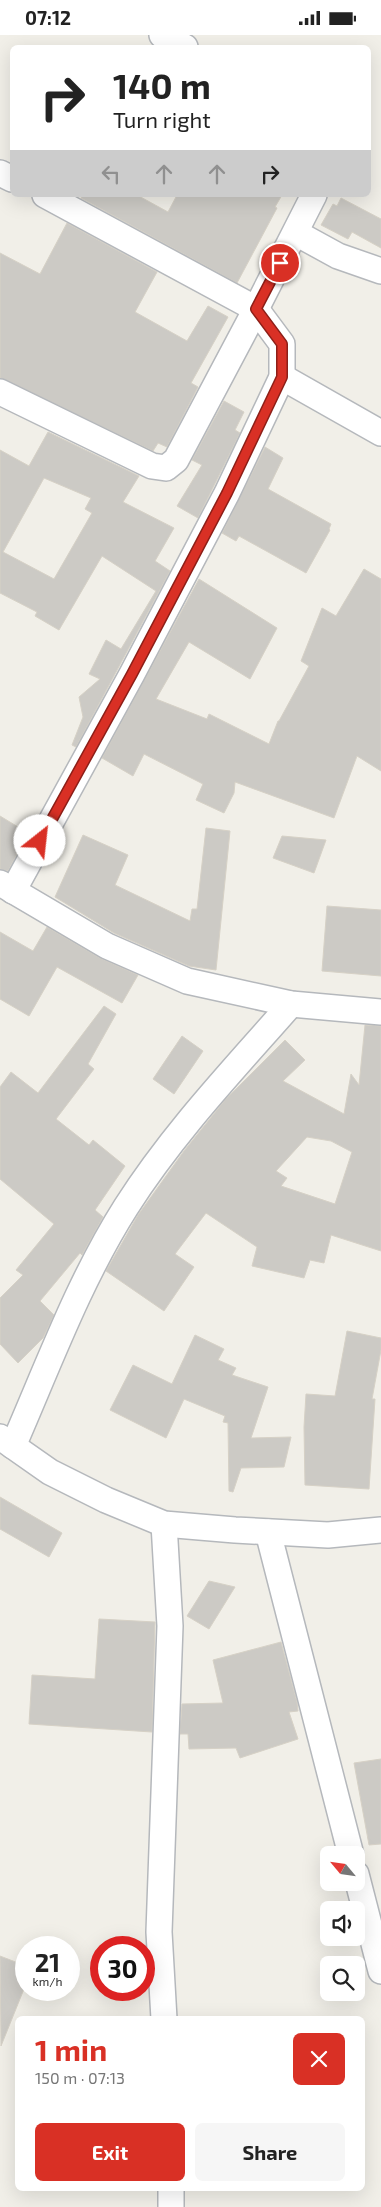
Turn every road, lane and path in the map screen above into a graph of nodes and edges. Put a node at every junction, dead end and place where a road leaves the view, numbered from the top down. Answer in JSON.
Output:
{"nodes":[{"id":1,"x":162,"y":35,"type":"edge"},
{"id":2,"x":181,"y":45,"type":"edge"},
{"id":3,"x":49,"y":197,"type":"edge"},
{"id":4,"x":313,"y":197,"type":"edge"},
{"id":5,"x":296,"y":233,"type":"junction"},
{"id":6,"x":381,"y":271,"type":"edge"},
{"id":7,"x":256,"y":309,"type":"junction"},
{"id":8,"x":282,"y":377,"type":"junction"},
{"id":9,"x":0,"y":392,"type":"edge"},
{"id":10,"x":381,"y":433,"type":"edge"},
{"id":11,"x":6,"y":887,"type":"edge"},
{"id":12,"x":291,"y":1004,"type":"junction"},
{"id":13,"x":381,"y":1012,"type":"edge"},
{"id":14,"x":6,"y":1442,"type":"edge"},
{"id":15,"x":164,"y":1524,"type":"junction"},
{"id":16,"x":381,"y":1530,"type":"edge"},
{"id":17,"x":268,"y":1532,"type":"junction"},
{"id":18,"x":350,"y":1846,"type":"edge"},
{"id":19,"x":360,"y":1891,"type":"edge"},
{"id":20,"x":381,"y":1971,"type":"edge"},
{"id":21,"x":164,"y":2016,"type":"edge"},
{"id":22,"x":171,"y":2191,"type":"edge"},
{"id":23,"x":171,"y":2207,"type":"edge"}],
"edges":[{"from":1,"to":2,"type":"street"},
{"from":3,"to":7,"type":"street"},
{"from":4,"to":5,"type":"street"},
{"from":5,"to":6,"type":"street"},
{"from":5,"to":7,"type":"street"},
{"from":7,"to":8,"type":"street"},
{"from":7,"to":9,"type":"street"},
{"from":8,"to":10,"type":"street"},
{"from":8,"to":11,"type":"street"},
{"from":11,"to":12,"type":"street"},
{"from":12,"to":13,"type":"street"},
{"from":12,"to":14,"type":"street"},
{"from":14,"to":15,"type":"street"},
{"from":15,"to":17,"type":"street"},
{"from":15,"to":21,"type":"street"},
{"from":16,"to":17,"type":"street"},
{"from":17,"to":18,"type":"street"},
{"from":19,"to":20,"type":"street"},
{"from":22,"to":23,"type":"street"}]}
